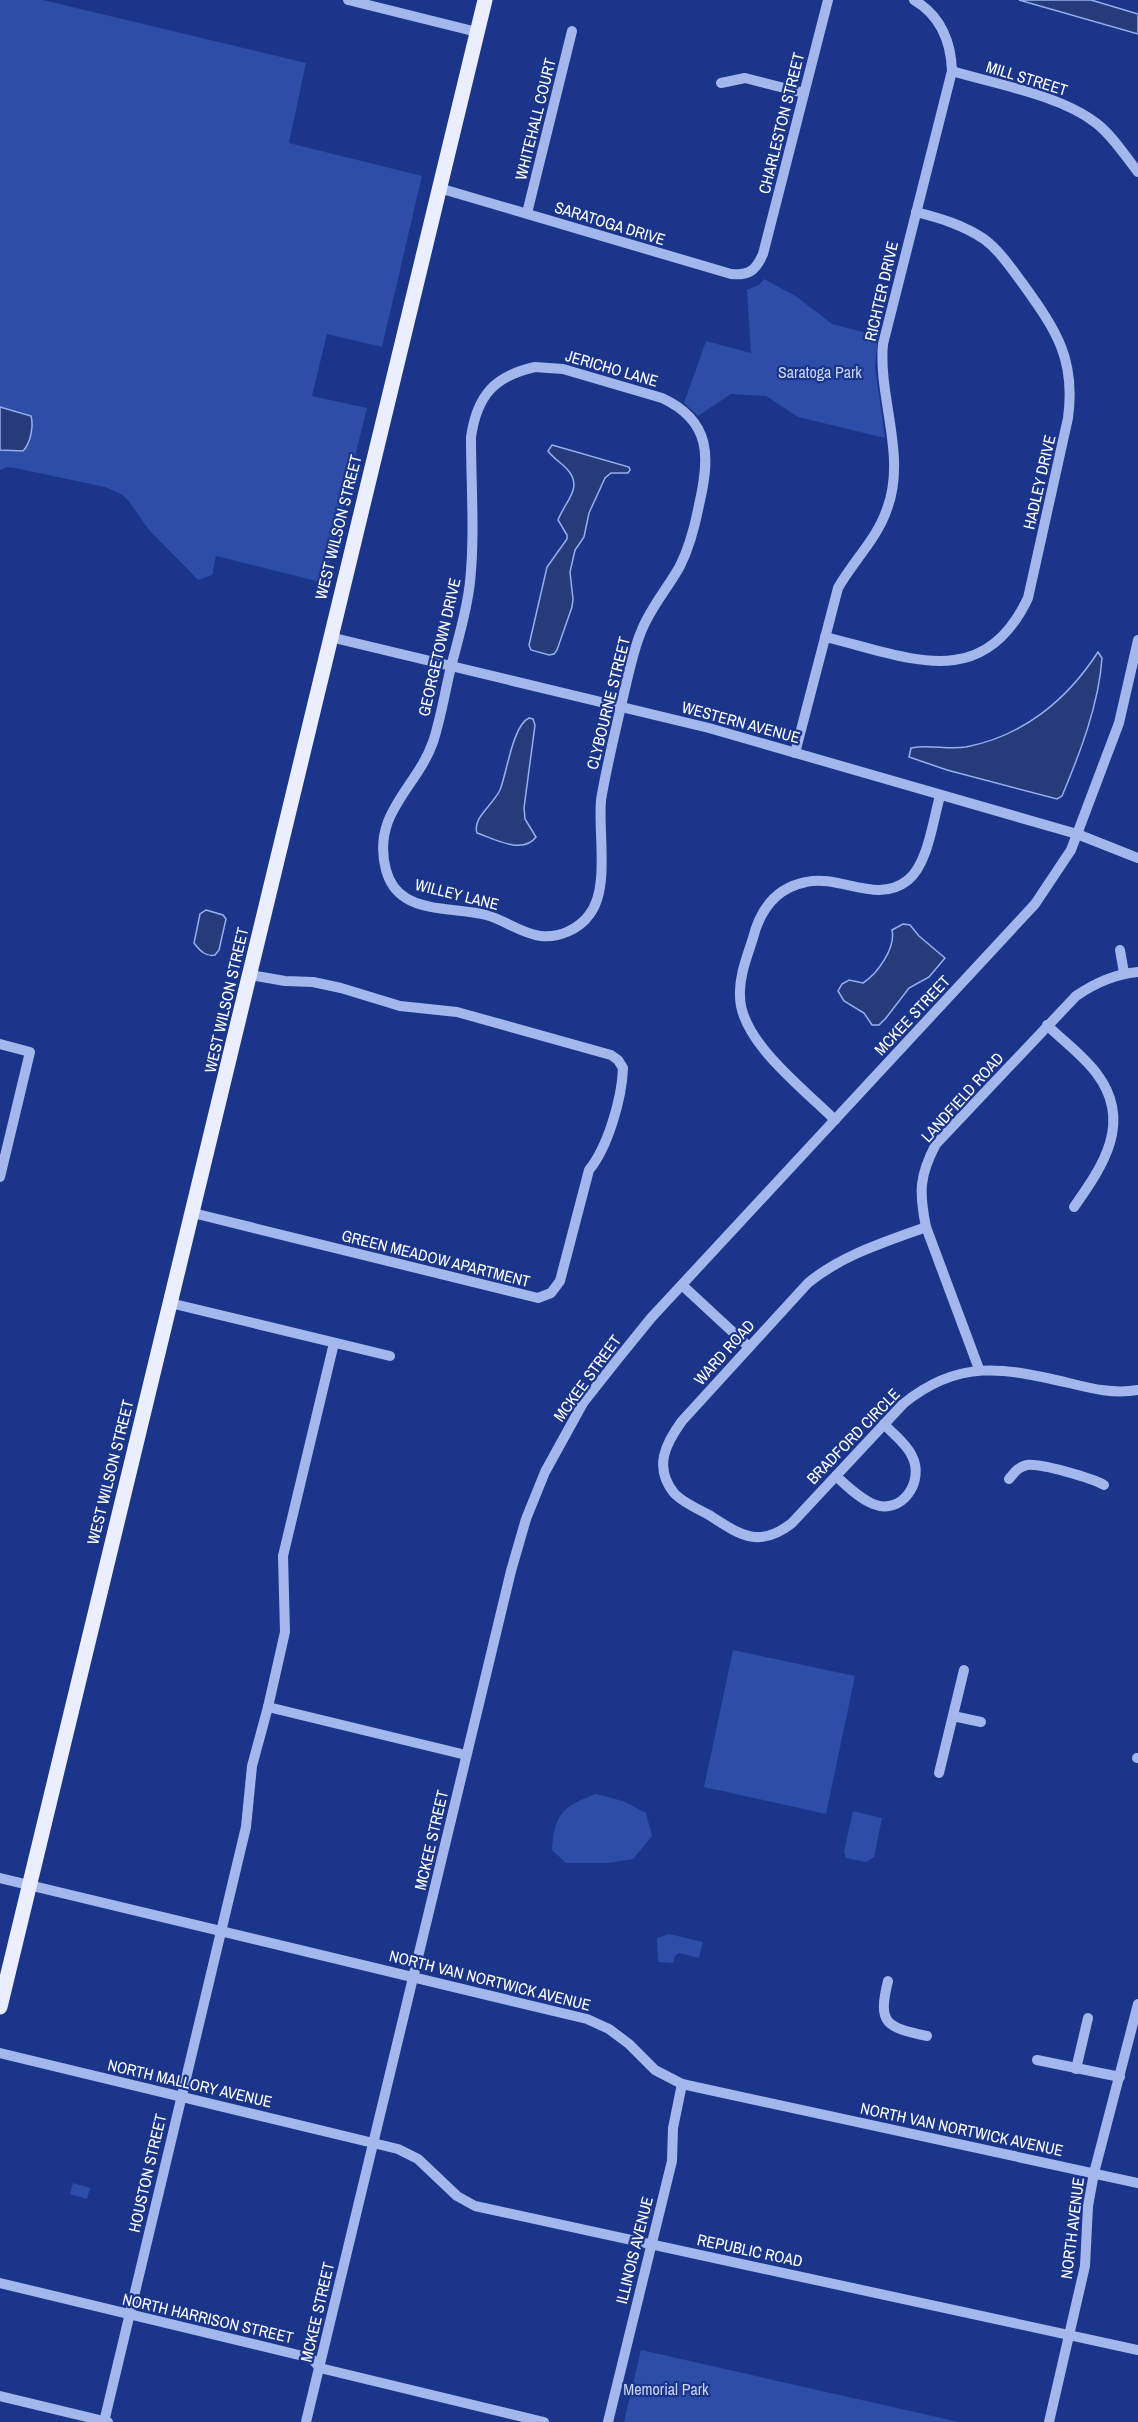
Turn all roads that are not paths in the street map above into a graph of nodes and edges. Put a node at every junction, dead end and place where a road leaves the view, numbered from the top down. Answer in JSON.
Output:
{"nodes":[{"id":1,"x":348,"y":0,"type":"edge"},
{"id":2,"x":485,"y":0,"type":"edge"},
{"id":3,"x":828,"y":0,"type":"edge"},
{"id":4,"x":914,"y":0,"type":"edge"},
{"id":5,"x":572,"y":31,"type":"dead end"},
{"id":6,"x":477,"y":32,"type":"junction"},
{"id":7,"x":952,"y":71,"type":"junction"},
{"id":8,"x":721,"y":83,"type":"dead end"},
{"id":9,"x":804,"y":93,"type":"junction"},
{"id":10,"x":1138,"y":172,"type":"edge"},
{"id":11,"x":440,"y":188,"type":"junction"},
{"id":12,"x":916,"y":212,"type":"junction"},
{"id":13,"x":527,"y":213,"type":"junction"},
{"id":14,"x":763,"y":254,"type":"joint"},
{"id":15,"x":508,"y":375,"type":"joint"},
{"id":16,"x":699,"y":428,"type":"joint"},
{"id":17,"x":330,"y":637,"type":"junction"},
{"id":18,"x":825,"y":637,"type":"junction"},
{"id":19,"x":1138,"y":640,"type":"edge"},
{"id":20,"x":452,"y":666,"type":"junction"},
{"id":21,"x":621,"y":706,"type":"junction"},
{"id":22,"x":795,"y":753,"type":"junction"},
{"id":23,"x":940,"y":796,"type":"junction"},
{"id":24,"x":1077,"y":834,"type":"junction"},
{"id":25,"x":1138,"y":858,"type":"edge"},
{"id":26,"x":394,"y":888,"type":"joint"},
{"id":27,"x":582,"y":923,"type":"joint"},
{"id":28,"x":1120,"y":951,"type":"dead end"},
{"id":29,"x":1138,"y":972,"type":"edge"},
{"id":30,"x":1124,"y":973,"type":"junction"},
{"id":31,"x":250,"y":975,"type":"junction"},
{"id":32,"x":1047,"y":1025,"type":"junction"},
{"id":33,"x":0,"y":1044,"type":"edge"},
{"id":34,"x":835,"y":1120,"type":"junction"},
{"id":35,"x":0,"y":1177,"type":"edge"},
{"id":36,"x":1074,"y":1207,"type":"dead end"},
{"id":37,"x":193,"y":1213,"type":"junction"},
{"id":38,"x":926,"y":1227,"type":"junction"},
{"id":39,"x":682,"y":1285,"type":"junction"},
{"id":40,"x":170,"y":1303,"type":"junction"},
{"id":41,"x":334,"y":1343,"type":"junction"},
{"id":42,"x":749,"y":1347,"type":"junction"},
{"id":43,"x":390,"y":1356,"type":"dead end"},
{"id":44,"x":979,"y":1369,"type":"junction"},
{"id":45,"x":1138,"y":1390,"type":"edge"},
{"id":46,"x":884,"y":1424,"type":"junction"},
{"id":47,"x":836,"y":1476,"type":"junction"},
{"id":48,"x":1010,"y":1479,"type":"dead end"},
{"id":49,"x":1104,"y":1485,"type":"dead end"},
{"id":50,"x":742,"y":1535,"type":"joint"},
{"id":51,"x":964,"y":1670,"type":"dead end"},
{"id":52,"x":268,"y":1707,"type":"junction"},
{"id":53,"x":953,"y":1716,"type":"junction"},
{"id":54,"x":981,"y":1722,"type":"dead end"},
{"id":55,"x":466,"y":1755,"type":"junction"},
{"id":56,"x":939,"y":1773,"type":"dead end"},
{"id":57,"x":0,"y":1878,"type":"edge"},
{"id":58,"x":28,"y":1884,"type":"junction"},
{"id":59,"x":220,"y":1931,"type":"junction"},
{"id":60,"x":413,"y":1976,"type":"junction"},
{"id":61,"x":888,"y":1981,"type":"dead end"},
{"id":62,"x":1138,"y":2004,"type":"edge"},
{"id":63,"x":0,"y":2007,"type":"edge"},
{"id":64,"x":1088,"y":2018,"type":"dead end"},
{"id":65,"x":927,"y":2036,"type":"dead end"},
{"id":66,"x":0,"y":2053,"type":"edge"},
{"id":67,"x":1036,"y":2060,"type":"dead end"},
{"id":68,"x":1076,"y":2069,"type":"junction"},
{"id":69,"x":1120,"y":2077,"type":"junction"},
{"id":70,"x":682,"y":2084,"type":"junction"},
{"id":71,"x":181,"y":2096,"type":"junction"},
{"id":72,"x":374,"y":2141,"type":"junction"},
{"id":73,"x":1094,"y":2173,"type":"junction"},
{"id":74,"x":1138,"y":2182,"type":"edge"},
{"id":75,"x":651,"y":2244,"type":"junction"},
{"id":76,"x":0,"y":2283,"type":"edge"},
{"id":77,"x":129,"y":2314,"type":"junction"},
{"id":78,"x":1070,"y":2335,"type":"junction"},
{"id":79,"x":1138,"y":2350,"type":"edge"},
{"id":80,"x":320,"y":2368,"type":"junction"},
{"id":81,"x":0,"y":2396,"type":"edge"},
{"id":82,"x":105,"y":2422,"type":"edge"},
{"id":83,"x":306,"y":2422,"type":"edge"},
{"id":84,"x":544,"y":2422,"type":"edge"},
{"id":85,"x":609,"y":2422,"type":"edge"},
{"id":86,"x":1049,"y":2422,"type":"edge"}],
"edges":[{"from":1,"to":6,"type":"street"},
{"from":2,"to":6,"type":"main road","name":"WEST WILSON STREET"},
{"from":3,"to":9,"type":"street","name":"CHARLESTON STREET"},
{"from":4,"to":7,"type":"street"},
{"from":5,"to":13,"type":"street","name":"WHITEHALL COURT"},
{"from":6,"to":11,"type":"main road","name":"WEST WILSON STREET"},
{"from":7,"to":10,"type":"street","name":"MILL STREET"},
{"from":7,"to":12,"type":"street","name":"RICHTER DRIVE"},
{"from":8,"to":9,"type":"street"},
{"from":9,"to":14,"type":"street","name":"CHARLESTON STREET"},
{"from":11,"to":13,"type":"street","name":"SARATOGA DRIVE"},
{"from":11,"to":17,"type":"main road","name":"WEST WILSON STREET"},
{"from":12,"to":18,"type":"street","name":"RICHTER DRIVE"},
{"from":12,"to":18,"type":"street","name":"HADLEY DRIVE"},
{"from":13,"to":14,"type":"street","name":"SARATOGA DRIVE"},
{"from":15,"to":16,"type":"street","name":"JERICHO LANE"},
{"from":15,"to":20,"type":"street","name":"GEORGETOWN DRIVE"},
{"from":16,"to":21,"type":"street","name":"CLYBOURNE STREET"},
{"from":17,"to":20,"type":"street","name":"WESTERN AVENUE"},
{"from":17,"to":31,"type":"main road","name":"WEST WILSON STREET"},
{"from":18,"to":22,"type":"street","name":"RICHTER DRIVE"},
{"from":19,"to":24,"type":"street","name":"MCKEE STREET"},
{"from":20,"to":21,"type":"street","name":"WESTERN AVENUE"},
{"from":20,"to":26,"type":"street","name":"GEORGETOWN DRIVE"},
{"from":21,"to":22,"type":"street","name":"WESTERN AVENUE"},
{"from":21,"to":27,"type":"street","name":"CLYBOURNE STREET"},
{"from":22,"to":23,"type":"street","name":"WESTERN AVENUE"},
{"from":23,"to":24,"type":"street","name":"WESTERN AVENUE"},
{"from":23,"to":34,"type":"street"},
{"from":24,"to":25,"type":"street","name":"WESTERN AVENUE"},
{"from":24,"to":34,"type":"street","name":"MCKEE STREET"},
{"from":26,"to":27,"type":"street","name":"WILLEY LANE"},
{"from":28,"to":30,"type":"street"},
{"from":29,"to":30,"type":"street","name":"LANDFIELD ROAD"},
{"from":30,"to":32,"type":"street","name":"LANDFIELD ROAD"},
{"from":31,"to":37,"type":"main road","name":"WEST WILSON STREET"},
{"from":31,"to":37,"type":"street","name":"GREEN MEADOW APARTMENT"},
{"from":32,"to":36,"type":"street"},
{"from":32,"to":38,"type":"street","name":"LANDFIELD ROAD"},
{"from":33,"to":35,"type":"street"},
{"from":34,"to":39,"type":"street","name":"MCKEE STREET"},
{"from":37,"to":40,"type":"main road","name":"WEST WILSON STREET"},
{"from":38,"to":42,"type":"street","name":"WARD ROAD"},
{"from":38,"to":44,"type":"street","name":"LANDFIELD ROAD"},
{"from":39,"to":42,"type":"street"},
{"from":39,"to":55,"type":"street","name":"MCKEE STREET"},
{"from":40,"to":41,"type":"street"},
{"from":40,"to":58,"type":"main road","name":"WEST WILSON STREET"},
{"from":41,"to":43,"type":"street"},
{"from":41,"to":52,"type":"street","name":"HOUSTON STREET"},
{"from":42,"to":50,"type":"street","name":"WARD ROAD"},
{"from":44,"to":45,"type":"street","name":"BRADFORD CIRCLE"},
{"from":44,"to":46,"type":"street","name":"BRADFORD CIRCLE"},
{"from":46,"to":47,"type":"street","name":"BRADFORD CIRCLE"},
{"from":46,"to":47,"type":"street"},
{"from":47,"to":50,"type":"street","name":"BRADFORD CIRCLE"},
{"from":48,"to":49,"type":"street"},
{"from":51,"to":53,"type":"street"},
{"from":52,"to":55,"type":"street"},
{"from":52,"to":59,"type":"street","name":"HOUSTON STREET"},
{"from":53,"to":54,"type":"street"},
{"from":53,"to":56,"type":"street"},
{"from":55,"to":60,"type":"street","name":"MCKEE STREET"},
{"from":57,"to":58,"type":"street","name":"NORTH VAN NORTWICK AVENUE"},
{"from":58,"to":59,"type":"street","name":"NORTH VAN NORTWICK AVENUE"},
{"from":58,"to":63,"type":"main road","name":"WEST WILSON STREET"},
{"from":59,"to":60,"type":"street","name":"NORTH VAN NORTWICK AVENUE"},
{"from":59,"to":71,"type":"street","name":"HOUSTON STREET"},
{"from":60,"to":70,"type":"street","name":"NORTH VAN NORTWICK AVENUE"},
{"from":60,"to":72,"type":"street","name":"MCKEE STREET"},
{"from":61,"to":65,"type":"street"},
{"from":62,"to":69,"type":"street","name":"NORTH AVENUE"},
{"from":64,"to":68,"type":"street"},
{"from":66,"to":71,"type":"street","name":"NORTH MALLORY AVENUE"},
{"from":67,"to":68,"type":"street"},
{"from":68,"to":69,"type":"street"},
{"from":69,"to":73,"type":"street","name":"NORTH AVENUE"},
{"from":70,"to":73,"type":"street","name":"NORTH VAN NORTWICK AVENUE"},
{"from":70,"to":75,"type":"street","name":"ILLINOIS AVENUE"},
{"from":71,"to":72,"type":"street","name":"NORTH MALLORY AVENUE"},
{"from":71,"to":77,"type":"street","name":"HOUSTON STREET"},
{"from":72,"to":75,"type":"street","name":"REPUBLIC ROAD"},
{"from":72,"to":80,"type":"street","name":"MCKEE STREET"},
{"from":73,"to":74,"type":"street","name":"NORTH VAN NORTWICK AVENUE"},
{"from":73,"to":78,"type":"street","name":"NORTH AVENUE"},
{"from":75,"to":78,"type":"street","name":"REPUBLIC ROAD"},
{"from":75,"to":85,"type":"street","name":"ILLINOIS AVENUE"},
{"from":76,"to":77,"type":"street","name":"NORTH HARRISON STREET"},
{"from":77,"to":80,"type":"street","name":"NORTH HARRISON STREET"},
{"from":77,"to":82,"type":"street","name":"HOUSTON STREET"},
{"from":78,"to":79,"type":"street","name":"REPUBLIC ROAD"},
{"from":78,"to":86,"type":"street","name":"NORTH AVENUE"},
{"from":80,"to":83,"type":"street","name":"MCKEE STREET"},
{"from":80,"to":84,"type":"street","name":"NORTH HARRISON STREET"},
{"from":81,"to":82,"type":"street"}]}
